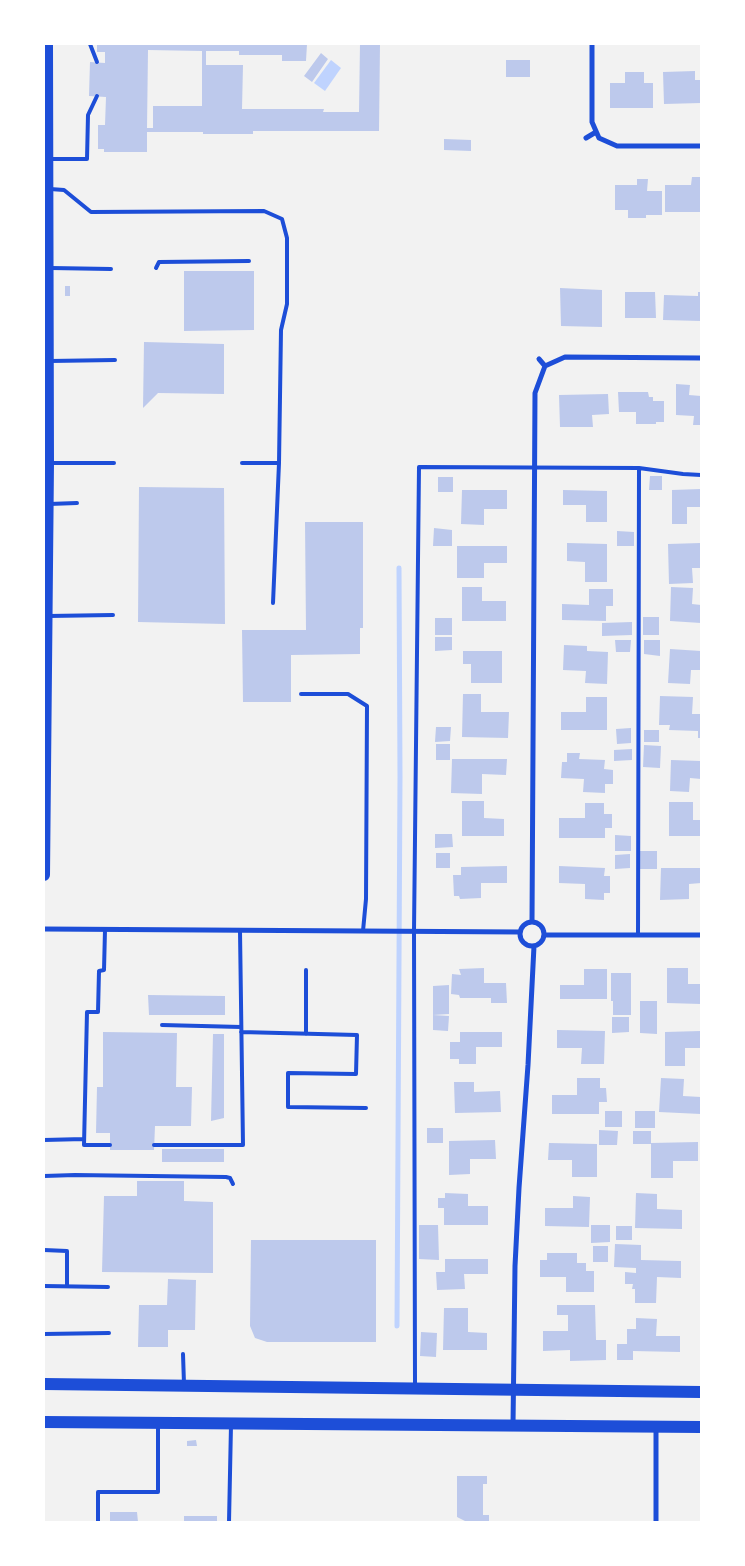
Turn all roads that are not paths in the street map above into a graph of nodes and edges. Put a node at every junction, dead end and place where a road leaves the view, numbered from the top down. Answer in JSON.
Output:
{"nodes":[{"id":1,"x":47,"y":44,"type":"edge"},
{"id":2,"x":90,"y":44,"type":"edge"},
{"id":3,"x":592,"y":44,"type":"edge"},
{"id":4,"x":97,"y":62,"type":"dead end"},
{"id":5,"x":96,"y":96,"type":"dead end"},
{"id":6,"x":596,"y":132,"type":"junction"},
{"id":7,"x":586,"y":138,"type":"dead end"},
{"id":8,"x":701,"y":146,"type":"edge"},
{"id":9,"x":47,"y":159,"type":"junction"},
{"id":10,"x":47,"y":189,"type":"junction"},
{"id":11,"x":249,"y":261,"type":"dead end"},
{"id":12,"x":47,"y":268,"type":"junction"},
{"id":13,"x":156,"y":268,"type":"dead end"},
{"id":14,"x":111,"y":269,"type":"dead end"},
{"id":15,"x":701,"y":358,"type":"edge"},
{"id":16,"x":538,"y":359,"type":"dead end"},
{"id":17,"x":115,"y":360,"type":"dead end"},
{"id":18,"x":47,"y":361,"type":"junction"},
{"id":19,"x":544,"y":366,"type":"junction"},
{"id":20,"x":46,"y":463,"type":"edge"},
{"id":21,"x":114,"y":463,"type":"dead end"},
{"id":22,"x":279,"y":463,"type":"junction"},
{"id":23,"x":242,"y":464,"type":"dead end"},
{"id":24,"x":535,"y":468,"type":"junction"},
{"id":25,"x":639,"y":468,"type":"junction"},
{"id":26,"x":701,"y":475,"type":"edge"},
{"id":27,"x":77,"y":503,"type":"dead end"},
{"id":28,"x":47,"y":504,"type":"junction"},
{"id":29,"x":273,"y":602,"type":"dead end"},
{"id":30,"x":113,"y":615,"type":"dead end"},
{"id":31,"x":46,"y":616,"type":"junction"},
{"id":32,"x":301,"y":694,"type":"dead end"},
{"id":33,"x":44,"y":875,"type":"edge"},
{"id":34,"x":532,"y":922,"type":"junction"},
{"id":35,"x":44,"y":930,"type":"edge"},
{"id":36,"x":105,"y":930,"type":"junction"},
{"id":37,"x":240,"y":930,"type":"junction"},
{"id":38,"x":414,"y":931,"type":"junction"},
{"id":39,"x":362,"y":932,"type":"junction"},
{"id":40,"x":520,"y":932,"type":"junction"},
{"id":41,"x":638,"y":934,"type":"junction"},
{"id":42,"x":544,"y":935,"type":"junction"},
{"id":43,"x":701,"y":935,"type":"edge"},
{"id":44,"x":534,"y":946,"type":"junction"},
{"id":45,"x":306,"y":970,"type":"dead end"},
{"id":46,"x":162,"y":1025,"type":"dead end"},
{"id":47,"x":241,"y":1027,"type":"junction"},
{"id":48,"x":241,"y":1032,"type":"junction"},
{"id":49,"x":306,"y":1034,"type":"junction"},
{"id":50,"x":366,"y":1108,"type":"dead end"},
{"id":51,"x":84,"y":1139,"type":"junction"},
{"id":52,"x":44,"y":1140,"type":"edge"},
{"id":53,"x":154,"y":1144,"type":"dead end"},
{"id":54,"x":110,"y":1145,"type":"dead end"},
{"id":55,"x":44,"y":1176,"type":"edge"},
{"id":56,"x":233,"y":1184,"type":"dead end"},
{"id":57,"x":44,"y":1250,"type":"edge"},
{"id":58,"x":44,"y":1286,"type":"edge"},
{"id":59,"x":67,"y":1286,"type":"junction"},
{"id":60,"x":108,"y":1287,"type":"dead end"},
{"id":61,"x":109,"y":1333,"type":"dead end"},
{"id":62,"x":44,"y":1334,"type":"edge"},
{"id":63,"x":183,"y":1354,"type":"dead end"},
{"id":64,"x":44,"y":1384,"type":"edge"},
{"id":65,"x":184,"y":1386,"type":"junction"},
{"id":66,"x":414,"y":1388,"type":"junction"},
{"id":67,"x":513,"y":1390,"type":"junction"},
{"id":68,"x":701,"y":1392,"type":"edge"},
{"id":69,"x":44,"y":1422,"type":"edge"},
{"id":70,"x":158,"y":1422,"type":"junction"},
{"id":71,"x":231,"y":1423,"type":"junction"},
{"id":72,"x":512,"y":1425,"type":"junction"},
{"id":73,"x":656,"y":1426,"type":"junction"},
{"id":74,"x":701,"y":1427,"type":"edge"},
{"id":75,"x":98,"y":1522,"type":"edge"},
{"id":76,"x":229,"y":1522,"type":"edge"},
{"id":77,"x":656,"y":1522,"type":"edge"}],
"edges":[{"from":1,"to":9,"type":"main road"},
{"from":2,"to":4,"type":"lane"},
{"from":3,"to":6,"type":"street"},
{"from":5,"to":9,"type":"lane"},
{"from":6,"to":7,"type":"street"},
{"from":6,"to":8,"type":"street"},
{"from":9,"to":10,"type":"main road"},
{"from":10,"to":12,"type":"main road"},
{"from":10,"to":22,"type":"lane"},
{"from":11,"to":13,"type":"lane"},
{"from":12,"to":14,"type":"lane"},
{"from":12,"to":18,"type":"main road"},
{"from":15,"to":19,"type":"street"},
{"from":16,"to":19,"type":"street"},
{"from":17,"to":18,"type":"lane"},
{"from":18,"to":20,"type":"main road"},
{"from":19,"to":24,"type":"street"},
{"from":20,"to":21,"type":"lane"},
{"from":20,"to":28,"type":"main road"},
{"from":22,"to":23,"type":"lane"},
{"from":22,"to":29,"type":"lane"},
{"from":24,"to":25,"type":"lane"},
{"from":24,"to":34,"type":"street"},
{"from":24,"to":38,"type":"lane"},
{"from":25,"to":26,"type":"lane"},
{"from":25,"to":41,"type":"lane"},
{"from":27,"to":28,"type":"lane"},
{"from":28,"to":31,"type":"main road"},
{"from":30,"to":31,"type":"lane"},
{"from":31,"to":33,"type":"main road"},
{"from":32,"to":39,"type":"lane"},
{"from":34,"to":40,"type":"street"},
{"from":34,"to":42,"type":"street"},
{"from":35,"to":36,"type":"street"},
{"from":36,"to":37,"type":"street"},
{"from":36,"to":51,"type":"lane"},
{"from":37,"to":39,"type":"street"},
{"from":37,"to":47,"type":"lane"},
{"from":38,"to":39,"type":"street"},
{"from":38,"to":40,"type":"street"},
{"from":38,"to":66,"type":"lane"},
{"from":40,"to":44,"type":"street"},
{"from":41,"to":42,"type":"street"},
{"from":41,"to":43,"type":"street"},
{"from":42,"to":44,"type":"street"},
{"from":44,"to":67,"type":"street"},
{"from":45,"to":49,"type":"lane"},
{"from":46,"to":47,"type":"lane"},
{"from":47,"to":48,"type":"lane"},
{"from":48,"to":49,"type":"lane"},
{"from":48,"to":53,"type":"lane"},
{"from":49,"to":50,"type":"lane"},
{"from":51,"to":52,"type":"lane"},
{"from":51,"to":54,"type":"lane"},
{"from":55,"to":56,"type":"lane"},
{"from":57,"to":59,"type":"lane"},
{"from":58,"to":59,"type":"lane"},
{"from":59,"to":60,"type":"lane"},
{"from":61,"to":62,"type":"lane"},
{"from":63,"to":65,"type":"lane"},
{"from":64,"to":65,"type":"main road"},
{"from":65,"to":66,"type":"main road"},
{"from":66,"to":67,"type":"main road"},
{"from":67,"to":68,"type":"main road"},
{"from":67,"to":72,"type":"street"},
{"from":69,"to":70,"type":"main road"},
{"from":70,"to":71,"type":"main road"},
{"from":70,"to":75,"type":"lane"},
{"from":71,"to":72,"type":"main road"},
{"from":71,"to":76,"type":"lane"},
{"from":72,"to":73,"type":"main road"},
{"from":73,"to":74,"type":"main road"},
{"from":73,"to":77,"type":"street"}]}
